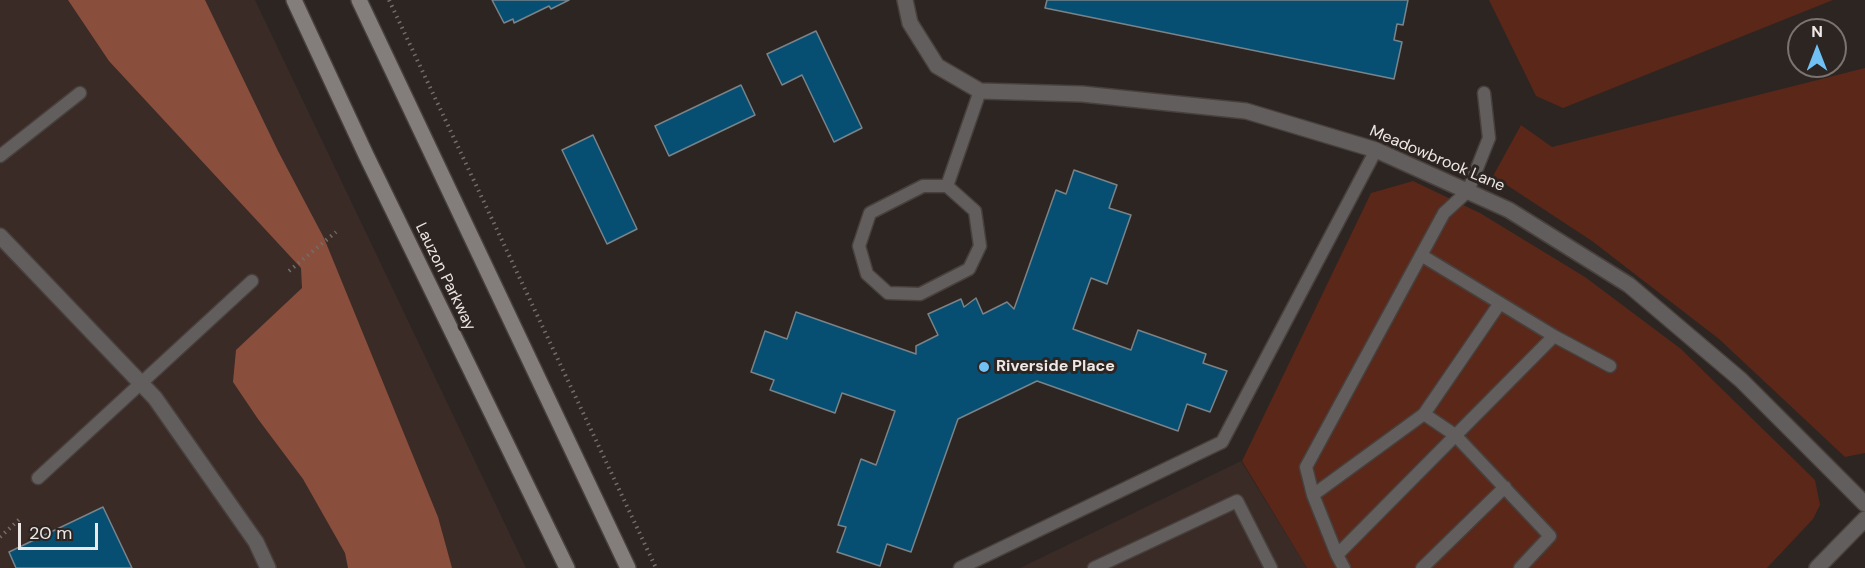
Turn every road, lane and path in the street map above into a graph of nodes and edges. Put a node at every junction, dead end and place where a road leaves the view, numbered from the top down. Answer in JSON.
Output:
{"nodes":[{"id":1,"x":294,"y":0,"type":"edge"},
{"id":2,"x":359,"y":0,"type":"edge"},
{"id":3,"x":389,"y":0,"type":"edge"},
{"id":4,"x":905,"y":0,"type":"edge"},
{"id":5,"x":980,"y":91,"type":"junction"},
{"id":6,"x":80,"y":93,"type":"dead end"},
{"id":7,"x":1484,"y":93,"type":"dead end"},
{"id":8,"x":1376,"y":150,"type":"junction"},
{"id":9,"x":0,"y":156,"type":"edge"},
{"id":10,"x":947,"y":186,"type":"junction"},
{"id":11,"x":1468,"y":191,"type":"junction"},
{"id":12,"x":336,"y":232,"type":"dead end"},
{"id":13,"x":0,"y":236,"type":"edge"},
{"id":14,"x":1421,"y":255,"type":"junction"},
{"id":15,"x":289,"y":271,"type":"dead end"},
{"id":16,"x":252,"y":281,"type":"dead end"},
{"id":17,"x":1500,"y":303,"type":"junction"},
{"id":18,"x":1554,"y":336,"type":"junction"},
{"id":19,"x":1610,"y":366,"type":"dead end"},
{"id":20,"x":141,"y":384,"type":"junction"},
{"id":21,"x":1424,"y":414,"type":"junction"},
{"id":22,"x":1455,"y":435,"type":"junction"},
{"id":23,"x":38,"y":478,"type":"dead end"},
{"id":24,"x":1505,"y":488,"type":"junction"},
{"id":25,"x":1313,"y":495,"type":"junction"},
{"id":26,"x":1865,"y":504,"type":"edge"},
{"id":27,"x":22,"y":517,"type":"dead end"},
{"id":28,"x":1865,"y":519,"type":"edge"},
{"id":29,"x":0,"y":537,"type":"edge"},
{"id":30,"x":1337,"y":555,"type":"junction"},
{"id":31,"x":268,"y":568,"type":"edge"},
{"id":32,"x":567,"y":568,"type":"edge"},
{"id":33,"x":628,"y":568,"type":"edge"},
{"id":34,"x":656,"y":568,"type":"edge"},
{"id":35,"x":960,"y":568,"type":"edge"},
{"id":36,"x":1095,"y":568,"type":"edge"},
{"id":37,"x":1270,"y":568,"type":"edge"},
{"id":38,"x":1344,"y":568,"type":"edge"},
{"id":39,"x":1422,"y":568,"type":"edge"},
{"id":40,"x":1520,"y":568,"type":"edge"},
{"id":41,"x":1816,"y":568,"type":"edge"}],
"edges":[{"from":1,"to":32,"type":"main road","name":"Lauzon Parkway"},
{"from":2,"to":33,"type":"main road"},
{"from":3,"to":34,"type":"path"},
{"from":4,"to":5,"type":"street","name":"Meadowbrook Lane"},
{"from":5,"to":8,"type":"street","name":"Meadowbrook Lane"},
{"from":5,"to":10,"type":"lane"},
{"from":6,"to":9,"type":"lane"},
{"from":7,"to":11,"type":"lane"},
{"from":8,"to":11,"type":"street","name":"Meadowbrook Lane"},
{"from":8,"to":35,"type":"lane"},
{"from":10,"to":10,"type":"lane"},
{"from":11,"to":14,"type":"lane"},
{"from":11,"to":26,"type":"street","name":"Meadowbrook Lane"},
{"from":12,"to":15,"type":"path"},
{"from":13,"to":20,"type":"street"},
{"from":14,"to":17,"type":"lane"},
{"from":14,"to":25,"type":"lane"},
{"from":16,"to":20,"type":"lane"},
{"from":17,"to":18,"type":"lane"},
{"from":17,"to":21,"type":"lane"},
{"from":18,"to":19,"type":"lane"},
{"from":18,"to":22,"type":"lane"},
{"from":20,"to":23,"type":"lane"},
{"from":20,"to":31,"type":"street"},
{"from":21,"to":22,"type":"lane"},
{"from":21,"to":25,"type":"lane"},
{"from":22,"to":24,"type":"lane"},
{"from":22,"to":30,"type":"lane"},
{"from":24,"to":39,"type":"lane"},
{"from":24,"to":40,"type":"lane"},
{"from":25,"to":30,"type":"lane"},
{"from":27,"to":29,"type":"path"},
{"from":28,"to":41,"type":"street"},
{"from":30,"to":38,"type":"lane"},
{"from":36,"to":37,"type":"lane"}]}
